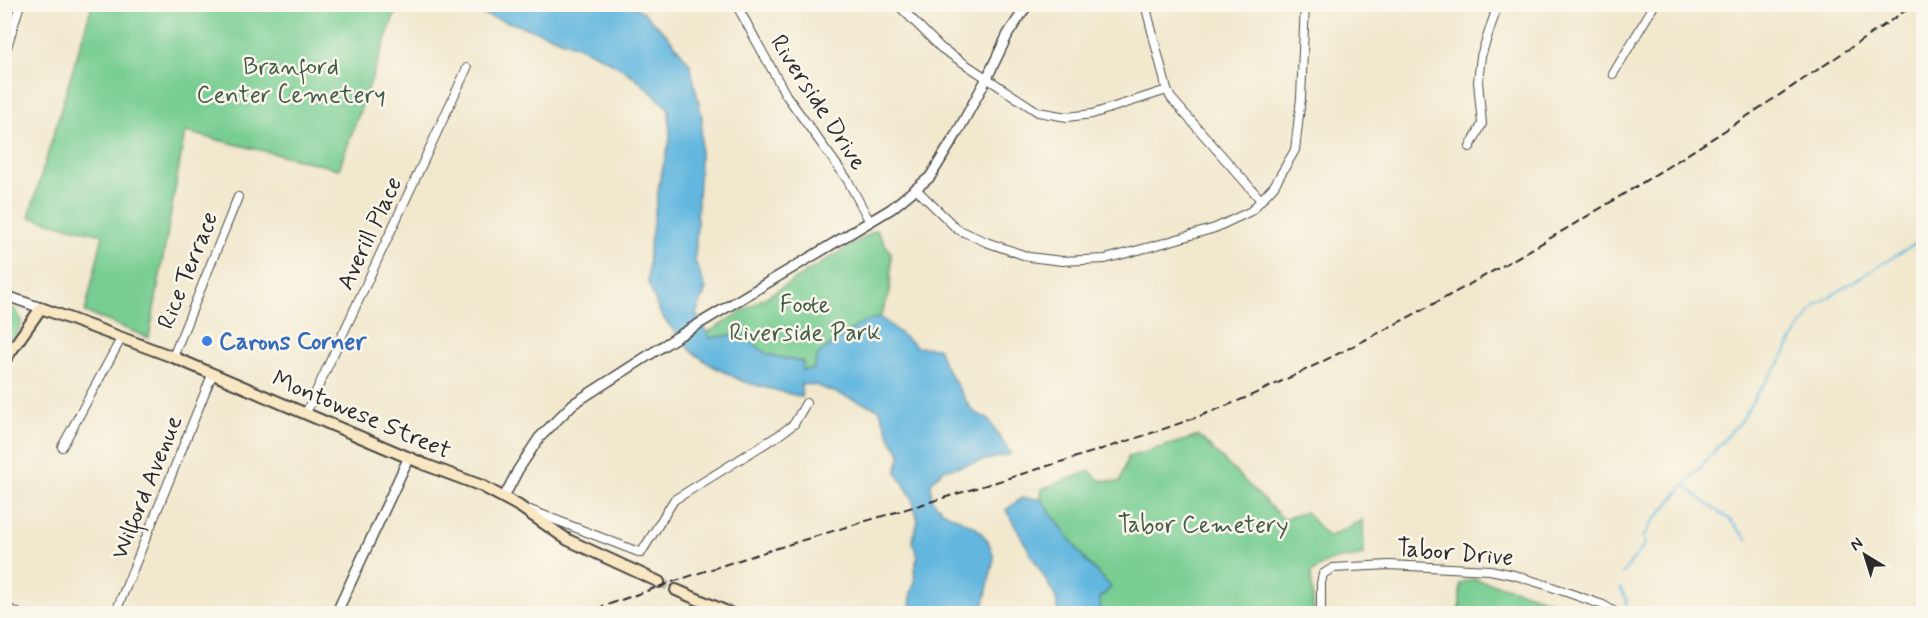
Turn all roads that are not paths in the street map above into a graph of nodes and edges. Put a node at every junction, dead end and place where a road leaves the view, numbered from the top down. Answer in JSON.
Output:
{"nodes":[{"id":1,"x":20,"y":4,"type":"edge"},
{"id":2,"x":736,"y":4,"type":"edge"},
{"id":3,"x":897,"y":4,"type":"edge"},
{"id":4,"x":1028,"y":4,"type":"edge"},
{"id":5,"x":1145,"y":4,"type":"edge"},
{"id":6,"x":1305,"y":4,"type":"edge"},
{"id":7,"x":1498,"y":4,"type":"edge"},
{"id":8,"x":1655,"y":4,"type":"edge"},
{"id":9,"x":4,"y":57,"type":"edge"},
{"id":10,"x":467,"y":68,"type":"dead end"},
{"id":11,"x":1613,"y":74,"type":"dead end"},
{"id":12,"x":987,"y":78,"type":"junction"},
{"id":13,"x":1167,"y":90,"type":"junction"},
{"id":14,"x":1470,"y":147,"type":"dead end"},
{"id":15,"x":916,"y":189,"type":"junction"},
{"id":16,"x":238,"y":197,"type":"dead end"},
{"id":17,"x":1261,"y":200,"type":"junction"},
{"id":18,"x":870,"y":222,"type":"junction"},
{"id":19,"x":4,"y":295,"type":"edge"},
{"id":20,"x":41,"y":308,"type":"junction"},
{"id":21,"x":122,"y":337,"type":"junction"},
{"id":22,"x":173,"y":357,"type":"junction"},
{"id":23,"x":4,"y":361,"type":"edge"},
{"id":24,"x":212,"y":375,"type":"junction"},
{"id":25,"x":806,"y":403,"type":"dead end"},
{"id":26,"x":306,"y":413,"type":"junction"},
{"id":27,"x":62,"y":447,"type":"dead end"},
{"id":28,"x":409,"y":457,"type":"junction"},
{"id":29,"x":504,"y":497,"type":"junction"},
{"id":30,"x":520,"y":507,"type":"junction"},
{"id":31,"x":659,"y":582,"type":"tunnel mouth"},
{"id":32,"x":676,"y":590,"type":"tunnel mouth"},
{"id":33,"x":4,"y":606,"type":"edge"},
{"id":34,"x":19,"y":614,"type":"edge"},
{"id":35,"x":115,"y":614,"type":"edge"},
{"id":36,"x":336,"y":614,"type":"edge"},
{"id":37,"x":732,"y":614,"type":"edge"},
{"id":38,"x":1321,"y":614,"type":"edge"},
{"id":39,"x":1618,"y":614,"type":"edge"}],
"edges":[{"from":1,"to":9,"type":"street"},
{"from":2,"to":18,"type":"street","name":"Riverside Drive"},
{"from":3,"to":12,"type":"street"},
{"from":4,"to":12,"type":"street"},
{"from":5,"to":13,"type":"street"},
{"from":6,"to":17,"type":"street"},
{"from":7,"to":14,"type":"street"},
{"from":8,"to":11,"type":"street"},
{"from":10,"to":26,"type":"street","name":"Averill Place"},
{"from":12,"to":13,"type":"street"},
{"from":12,"to":15,"type":"street"},
{"from":13,"to":17,"type":"street"},
{"from":15,"to":17,"type":"street"},
{"from":15,"to":18,"type":"street"},
{"from":16,"to":22,"type":"street","name":"Rice Terrace"},
{"from":18,"to":29,"type":"street"},
{"from":19,"to":20,"type":"street","name":"Montowese Street"},
{"from":20,"to":21,"type":"main road","name":"Montowese Street"},
{"from":20,"to":23,"type":"main road"},
{"from":21,"to":22,"type":"main road","name":"Montowese Street"},
{"from":21,"to":27,"type":"street"},
{"from":22,"to":24,"type":"main road","name":"Montowese Street"},
{"from":24,"to":26,"type":"main road","name":"Montowese Street"},
{"from":24,"to":35,"type":"street","name":"Wilford Avenue"},
{"from":25,"to":30,"type":"street"},
{"from":26,"to":28,"type":"main road","name":"Montowese Street"},
{"from":28,"to":29,"type":"main road","name":"Montowese Street"},
{"from":28,"to":36,"type":"street"},
{"from":29,"to":30,"type":"main road","name":"Montowese Street"},
{"from":30,"to":31,"type":"main road","name":"Montowese Street"},
{"from":32,"to":37,"type":"main road"},
{"from":33,"to":34,"type":"street"},
{"from":38,"to":39,"type":"street","name":"Tabor Drive"}]}
